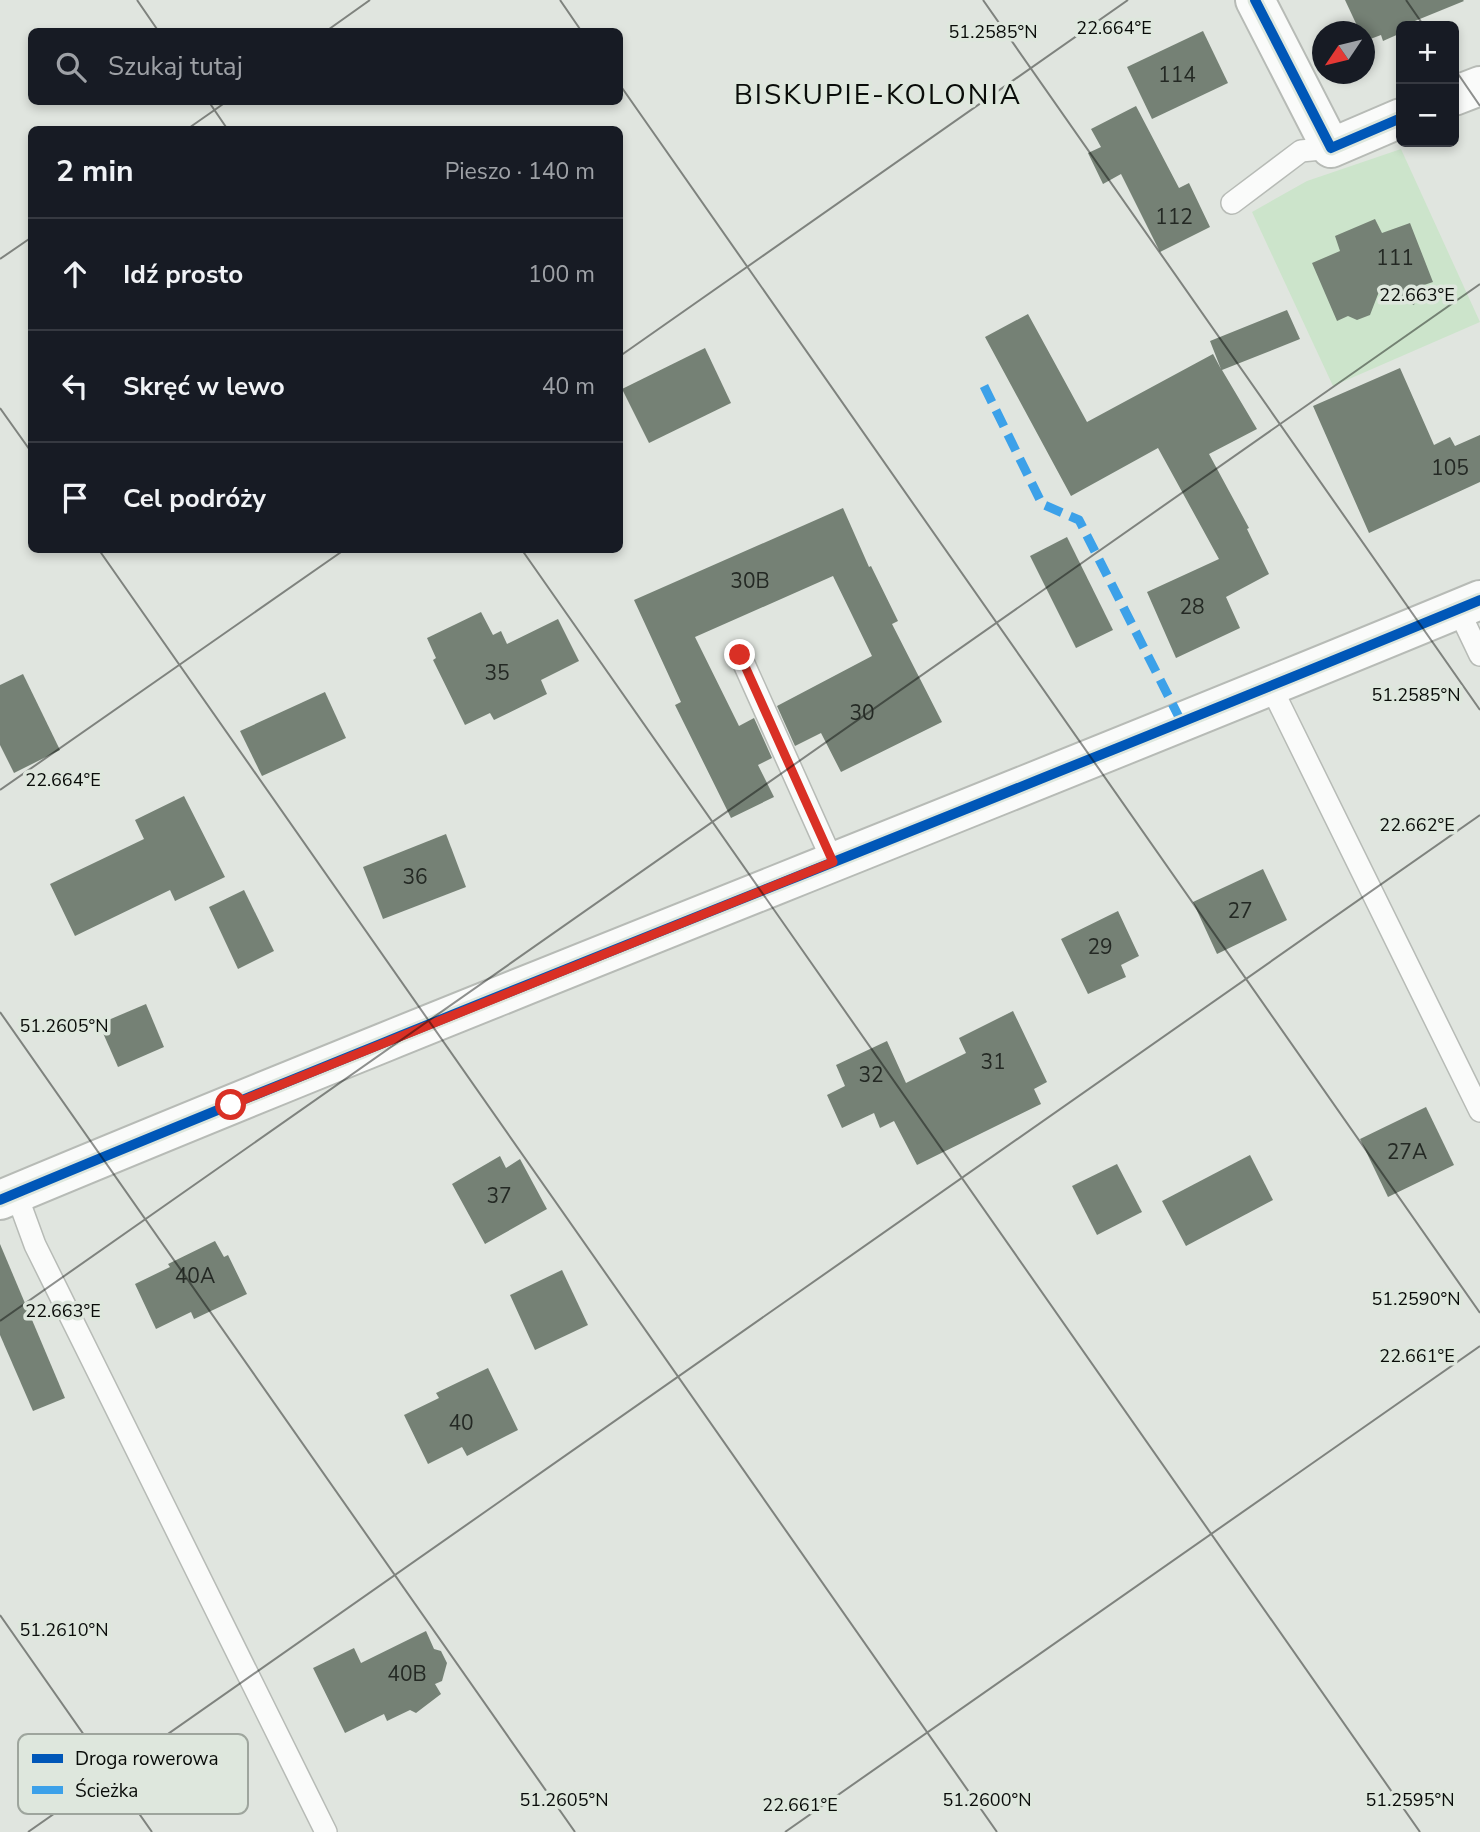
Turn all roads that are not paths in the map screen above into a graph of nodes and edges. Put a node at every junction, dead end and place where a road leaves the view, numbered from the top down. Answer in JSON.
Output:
{"nodes":[{"id":1,"x":1255,"y":0,"type":"edge"},
{"id":2,"x":1480,"y":86,"type":"edge"},
{"id":3,"x":1459,"y":94,"type":"edge"},
{"id":4,"x":1396,"y":120,"type":"edge"},
{"id":5,"x":1331,"y":148,"type":"junction"},
{"id":6,"x":1232,"y":203,"type":"dead end"},
{"id":7,"x":1469,"y":604,"type":"edge"},
{"id":8,"x":1480,"y":654,"type":"edge"},
{"id":9,"x":740,"y":655,"type":"dead end"},
{"id":10,"x":1272,"y":687,"type":"junction"},
{"id":11,"x":833,"y":862,"type":"junction"},
{"id":12,"x":1480,"y":1111,"type":"edge"},
{"id":13,"x":8,"y":1197,"type":"edge"},
{"id":14,"x":326,"y":1832,"type":"edge"}],
"edges":[{"from":1,"to":5,"type":"street"},
{"from":2,"to":3,"type":"street"},
{"from":4,"to":5,"type":"street"},
{"from":5,"to":6,"type":"lane"},
{"from":7,"to":8,"type":"lane"},
{"from":7,"to":10,"type":"street"},
{"from":9,"to":11,"type":"lane"},
{"from":10,"to":11,"type":"street"},
{"from":10,"to":12,"type":"lane"},
{"from":11,"to":13,"type":"street"},
{"from":13,"to":14,"type":"lane"}]}
